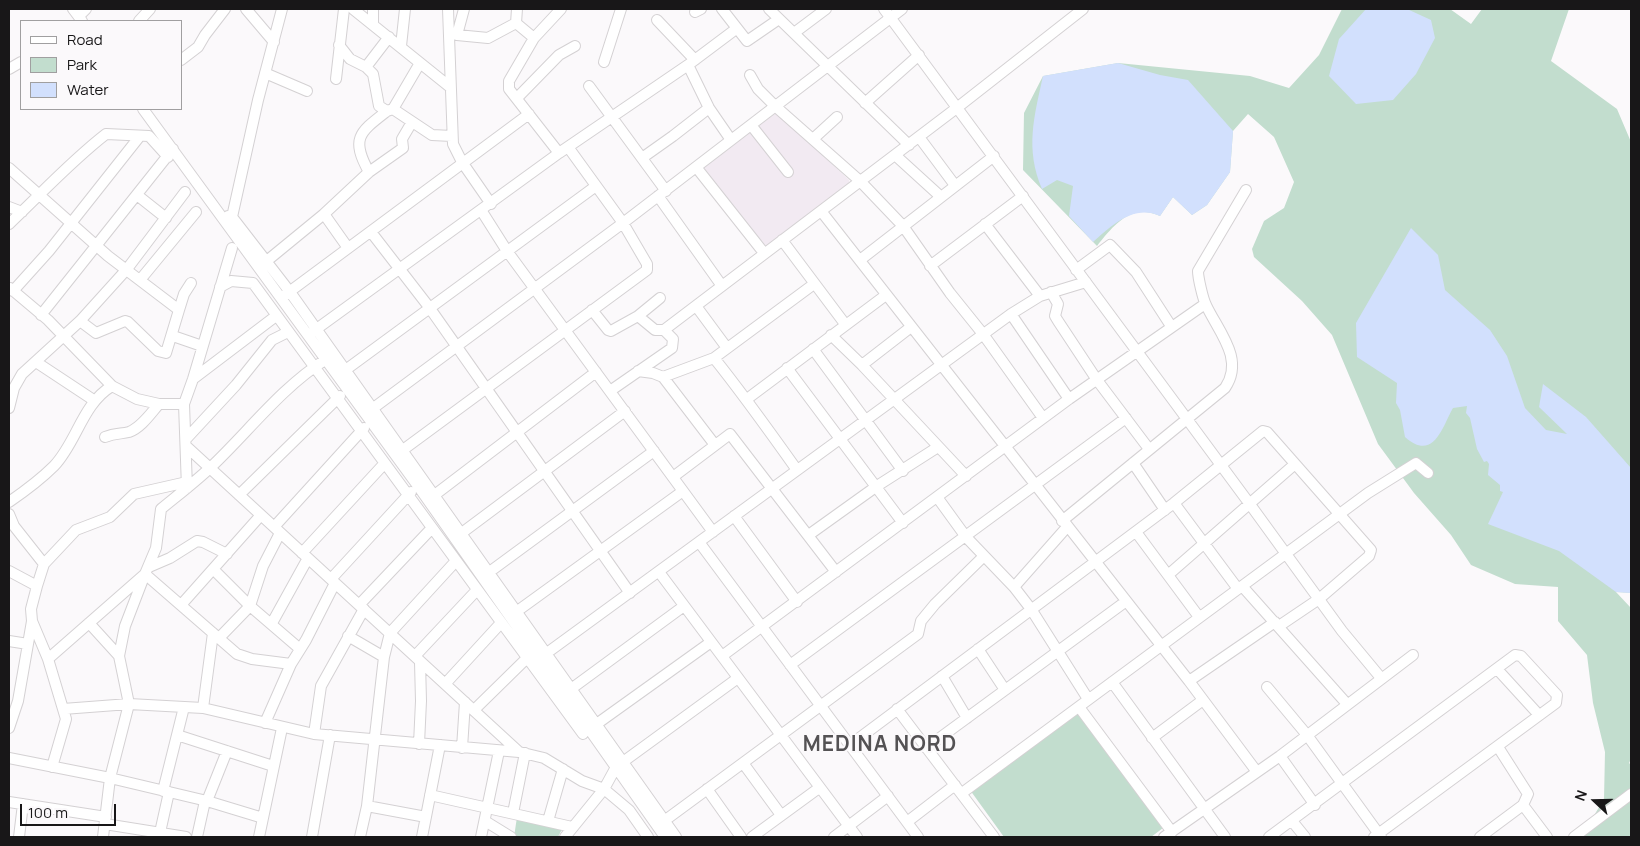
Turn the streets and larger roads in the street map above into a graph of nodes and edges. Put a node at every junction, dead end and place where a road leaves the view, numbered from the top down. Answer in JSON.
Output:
{"nodes":[{"id":1,"x":225,"y":9,"type":"edge"},
{"id":2,"x":246,"y":9,"type":"edge"},
{"id":3,"x":282,"y":9,"type":"edge"},
{"id":4,"x":344,"y":9,"type":"edge"},
{"id":5,"x":353,"y":9,"type":"edge"},
{"id":6,"x":373,"y":9,"type":"edge"},
{"id":7,"x":406,"y":9,"type":"edge"},
{"id":8,"x":448,"y":9,"type":"edge"},
{"id":9,"x":464,"y":9,"type":"edge"},
{"id":10,"x":517,"y":9,"type":"edge"},
{"id":11,"x":561,"y":9,"type":"edge"},
{"id":12,"x":621,"y":9,"type":"edge"},
{"id":13,"x":769,"y":9,"type":"edge"},
{"id":14,"x":826,"y":9,"type":"edge"},
{"id":15,"x":884,"y":9,"type":"edge"},
{"id":16,"x":902,"y":9,"type":"edge"},
{"id":17,"x":1082,"y":9,"type":"edge"},
{"id":18,"x":148,"y":10,"type":"edge"},
{"id":19,"x":727,"y":10,"type":"edge"},
{"id":20,"x":891,"y":18,"type":"junction"},
{"id":21,"x":779,"y":19,"type":"junction"},
{"id":22,"x":140,"y":20,"type":"edge"},
{"id":23,"x":657,"y":20,"type":"dead end"},
{"id":24,"x":516,"y":23,"type":"junction"},
{"id":25,"x":373,"y":24,"type":"junction"},
{"id":26,"x":736,"y":29,"type":"junction"},
{"id":27,"x":794,"y":33,"type":"junction"},
{"id":28,"x":454,"y":34,"type":"junction"},
{"id":29,"x":389,"y":37,"type":"junction"},
{"id":30,"x":534,"y":38,"type":"junction"},
{"id":31,"x":274,"y":42,"type":"junction"},
{"id":32,"x":339,"y":45,"type":"junction"},
{"id":33,"x":401,"y":46,"type":"junction"},
{"id":34,"x":575,"y":46,"type":"dead end"},
{"id":35,"x":919,"y":55,"type":"junction"},
{"id":36,"x":182,"y":59,"type":"edge"},
{"id":37,"x":420,"y":62,"type":"junction"},
{"id":38,"x":604,"y":62,"type":"dead end"},
{"id":39,"x":20,"y":63,"type":"edge"},
{"id":40,"x":692,"y":63,"type":"junction"},
{"id":41,"x":828,"y":66,"type":"junction"},
{"id":42,"x":366,"y":67,"type":"junction"},
{"id":43,"x":9,"y":69,"type":"edge"},
{"id":44,"x":265,"y":74,"type":"junction"},
{"id":45,"x":750,"y":75,"type":"dead end"},
{"id":46,"x":336,"y":79,"type":"dead end"},
{"id":47,"x":589,"y":86,"type":"dead end"},
{"id":48,"x":450,"y":87,"type":"junction"},
{"id":49,"x":307,"y":91,"type":"dead end"},
{"id":50,"x":517,"y":98,"type":"junction"},
{"id":51,"x":865,"y":103,"type":"junction"},
{"id":52,"x":775,"y":106,"type":"junction"},
{"id":53,"x":958,"y":107,"type":"junction"},
{"id":54,"x":709,"y":108,"type":"junction"},
{"id":55,"x":144,"y":110,"type":"edge"},
{"id":56,"x":390,"y":110,"type":"junction"},
{"id":57,"x":529,"y":114,"type":"junction"},
{"id":58,"x":612,"y":116,"type":"junction"},
{"id":59,"x":837,"y":117,"type":"dead end"},
{"id":60,"x":412,"y":122,"type":"junction"},
{"id":61,"x":751,"y":125,"type":"junction"},
{"id":62,"x":140,"y":136,"type":"junction"},
{"id":63,"x":452,"y":136,"type":"junction"},
{"id":64,"x":919,"y":137,"type":"junction"},
{"id":65,"x":813,"y":139,"type":"junction"},
{"id":66,"x":731,"y":140,"type":"junction"},
{"id":67,"x":908,"y":145,"type":"junction"},
{"id":68,"x":563,"y":150,"type":"junction"},
{"id":69,"x":170,"y":153,"type":"junction"},
{"id":70,"x":895,"y":155,"type":"junction"},
{"id":71,"x":994,"y":156,"type":"junction"},
{"id":72,"x":642,"y":158,"type":"junction"},
{"id":73,"x":462,"y":162,"type":"junction"},
{"id":74,"x":696,"y":167,"type":"junction"},
{"id":75,"x":9,"y":168,"type":"edge"},
{"id":76,"x":369,"y":172,"type":"junction"},
{"id":77,"x":788,"y":172,"type":"dead end"},
{"id":78,"x":860,"y":181,"type":"junction"},
{"id":79,"x":954,"y":184,"type":"junction"},
{"id":80,"x":596,"y":186,"type":"junction"},
{"id":81,"x":1246,"y":190,"type":"dead end"},
{"id":82,"x":185,"y":192,"type":"dead end"},
{"id":83,"x":662,"y":193,"type":"junction"},
{"id":84,"x":137,"y":195,"type":"junction"},
{"id":85,"x":940,"y":196,"type":"junction"},
{"id":86,"x":1023,"y":196,"type":"junction"},
{"id":87,"x":39,"y":197,"type":"junction"},
{"id":88,"x":491,"y":204,"type":"junction"},
{"id":89,"x":9,"y":207,"type":"edge"},
{"id":90,"x":481,"y":210,"type":"junction"},
{"id":91,"x":22,"y":212,"type":"junction"},
{"id":92,"x":196,"y":212,"type":"dead end"},
{"id":93,"x":821,"y":212,"type":"junction"},
{"id":94,"x":219,"y":214,"type":"junction"},
{"id":95,"x":324,"y":214,"type":"junction"},
{"id":96,"x":232,"y":217,"type":"junction"},
{"id":97,"x":166,"y":218,"type":"junction"},
{"id":98,"x":71,"y":223,"type":"junction"},
{"id":99,"x":623,"y":223,"type":"junction"},
{"id":100,"x":9,"y":224,"type":"edge"},
{"id":101,"x":985,"y":224,"type":"junction"},
{"id":102,"x":902,"y":226,"type":"junction"},
{"id":103,"x":371,"y":232,"type":"junction"},
{"id":104,"x":782,"y":240,"type":"junction"},
{"id":105,"x":96,"y":246,"type":"junction"},
{"id":106,"x":232,"y":248,"type":"dead end"},
{"id":107,"x":348,"y":248,"type":"junction"},
{"id":108,"x":507,"y":251,"type":"junction"},
{"id":109,"x":764,"y":253,"type":"junction"},
{"id":110,"x":860,"y":260,"type":"junction"},
{"id":111,"x":263,"y":264,"type":"junction"},
{"id":112,"x":930,"y":266,"type":"junction"},
{"id":113,"x":127,"y":269,"type":"junction"},
{"id":114,"x":399,"y":269,"type":"junction"},
{"id":115,"x":1076,"y":270,"type":"junction"},
{"id":116,"x":140,"y":280,"type":"junction"},
{"id":117,"x":1086,"y":282,"type":"junction"},
{"id":118,"x":191,"y":283,"type":"dead end"},
{"id":119,"x":814,"y":284,"type":"junction"},
{"id":120,"x":722,"y":286,"type":"junction"},
{"id":121,"x":220,"y":287,"type":"junction"},
{"id":122,"x":534,"y":289,"type":"junction"},
{"id":123,"x":11,"y":290,"type":"edge"},
{"id":124,"x":290,"y":292,"type":"junction"},
{"id":125,"x":1051,"y":292,"type":"junction"},
{"id":126,"x":886,"y":295,"type":"junction"},
{"id":127,"x":1040,"y":296,"type":"junction"},
{"id":128,"x":280,"y":298,"type":"junction"},
{"id":129,"x":660,"y":298,"type":"dead end"},
{"id":130,"x":1206,"y":304,"type":"junction"},
{"id":131,"x":696,"y":306,"type":"junction"},
{"id":132,"x":429,"y":307,"type":"junction"},
{"id":133,"x":179,"y":310,"type":"junction"},
{"id":134,"x":592,"y":310,"type":"junction"},
{"id":135,"x":1010,"y":314,"type":"junction"},
{"id":136,"x":41,"y":315,"type":"junction"},
{"id":137,"x":276,"y":316,"type":"junction"},
{"id":138,"x":638,"y":316,"type":"junction"},
{"id":139,"x":80,"y":321,"type":"junction"},
{"id":140,"x":845,"y":324,"type":"junction"},
{"id":141,"x":1172,"y":326,"type":"junction"},
{"id":142,"x":911,"y":327,"type":"junction"},
{"id":143,"x":565,"y":330,"type":"junction"},
{"id":144,"x":664,"y":330,"type":"junction"},
{"id":145,"x":288,"y":332,"type":"junction"},
{"id":146,"x":312,"y":332,"type":"junction"},
{"id":147,"x":983,"y":334,"type":"junction"},
{"id":148,"x":831,"y":335,"type":"junction"},
{"id":149,"x":173,"y":336,"type":"junction"},
{"id":150,"x":63,"y":337,"type":"junction"},
{"id":151,"x":202,"y":346,"type":"junction"},
{"id":152,"x":455,"y":346,"type":"junction"},
{"id":153,"x":727,"y":348,"type":"junction"},
{"id":154,"x":814,"y":349,"type":"junction"},
{"id":155,"x":1136,"y":352,"type":"junction"},
{"id":156,"x":714,"y":358,"type":"junction"},
{"id":157,"x":325,"y":360,"type":"junction"},
{"id":158,"x":36,"y":362,"type":"junction"},
{"id":159,"x":862,"y":364,"type":"junction"},
{"id":160,"x":941,"y":365,"type":"junction"},
{"id":161,"x":313,"y":368,"type":"junction"},
{"id":162,"x":787,"y":368,"type":"junction"},
{"id":163,"x":596,"y":372,"type":"junction"},
{"id":164,"x":638,"y":372,"type":"junction"},
{"id":165,"x":341,"y":373,"type":"junction"},
{"id":166,"x":664,"y":377,"type":"junction"},
{"id":167,"x":193,"y":379,"type":"junction"},
{"id":168,"x":1097,"y":380,"type":"junction"},
{"id":169,"x":11,"y":385,"type":"edge"},
{"id":170,"x":112,"y":386,"type":"junction"},
{"id":171,"x":347,"y":389,"type":"junction"},
{"id":172,"x":485,"y":389,"type":"junction"},
{"id":173,"x":610,"y":391,"type":"junction"},
{"id":174,"x":336,"y":399,"type":"junction"},
{"id":175,"x":747,"y":399,"type":"junction"},
{"id":176,"x":894,"y":399,"type":"junction"},
{"id":177,"x":1069,"y":399,"type":"junction"},
{"id":178,"x":95,"y":401,"type":"junction"},
{"id":179,"x":159,"y":404,"type":"junction"},
{"id":180,"x":184,"y":404,"type":"junction"},
{"id":181,"x":9,"y":408,"type":"edge"},
{"id":182,"x":625,"y":411,"type":"junction"},
{"id":183,"x":369,"y":415,"type":"junction"},
{"id":184,"x":1042,"y":418,"type":"junction"},
{"id":185,"x":1126,"y":418,"type":"junction"},
{"id":186,"x":866,"y":420,"type":"junction"},
{"id":187,"x":1186,"y":420,"type":"junction"},
{"id":188,"x":517,"y":431,"type":"junction"},
{"id":189,"x":360,"y":432,"type":"junction"},
{"id":190,"x":105,"y":437,"type":"dead end"},
{"id":191,"x":840,"y":439,"type":"junction"},
{"id":192,"x":186,"y":444,"type":"junction"},
{"id":193,"x":715,"y":445,"type":"junction"},
{"id":194,"x":938,"y":447,"type":"junction"},
{"id":195,"x":1005,"y":447,"type":"junction"},
{"id":196,"x":1149,"y":449,"type":"junction"},
{"id":197,"x":654,"y":451,"type":"junction"},
{"id":198,"x":399,"y":453,"type":"junction"},
{"id":199,"x":1133,"y":463,"type":"junction"},
{"id":200,"x":384,"y":464,"type":"junction"},
{"id":201,"x":1295,"y":464,"type":"junction"},
{"id":202,"x":1221,"y":466,"type":"junction"},
{"id":203,"x":210,"y":468,"type":"junction"},
{"id":204,"x":797,"y":470,"type":"junction"},
{"id":205,"x":903,"y":471,"type":"junction"},
{"id":206,"x":544,"y":472,"type":"junction"},
{"id":207,"x":1428,"y":473,"type":"dead end"},
{"id":208,"x":966,"y":476,"type":"junction"},
{"id":209,"x":673,"y":477,"type":"junction"},
{"id":210,"x":187,"y":485,"type":"junction"},
{"id":211,"x":1034,"y":485,"type":"junction"},
{"id":212,"x":418,"y":486,"type":"junction"},
{"id":213,"x":877,"y":486,"type":"junction"},
{"id":214,"x":771,"y":490,"type":"junction"},
{"id":215,"x":683,"y":491,"type":"junction"},
{"id":216,"x":239,"y":495,"type":"junction"},
{"id":217,"x":407,"y":496,"type":"junction"},
{"id":218,"x":430,"y":497,"type":"junction"},
{"id":219,"x":937,"y":497,"type":"junction"},
{"id":220,"x":9,"y":502,"type":"edge"},
{"id":221,"x":1174,"y":503,"type":"junction"},
{"id":222,"x":1249,"y":503,"type":"junction"},
{"id":223,"x":572,"y":510,"type":"junction"},
{"id":224,"x":1165,"y":510,"type":"junction"},
{"id":225,"x":9,"y":514,"type":"edge"},
{"id":226,"x":261,"y":515,"type":"junction"},
{"id":227,"x":1338,"y":515,"type":"junction"},
{"id":228,"x":734,"y":516,"type":"junction"},
{"id":229,"x":903,"y":523,"type":"junction"},
{"id":230,"x":1064,"y":524,"type":"junction"},
{"id":231,"x":431,"y":528,"type":"junction"},
{"id":232,"x":277,"y":530,"type":"junction"},
{"id":233,"x":713,"y":532,"type":"junction"},
{"id":234,"x":1136,"y":532,"type":"junction"},
{"id":235,"x":458,"y":536,"type":"junction"},
{"id":236,"x":810,"y":537,"type":"junction"},
{"id":237,"x":966,"y":537,"type":"junction"},
{"id":238,"x":699,"y":542,"type":"junction"},
{"id":239,"x":1204,"y":544,"type":"junction"},
{"id":240,"x":601,"y":551,"type":"junction"},
{"id":241,"x":227,"y":554,"type":"junction"},
{"id":242,"x":1286,"y":554,"type":"junction"},
{"id":243,"x":305,"y":556,"type":"junction"},
{"id":244,"x":984,"y":556,"type":"junction"},
{"id":245,"x":455,"y":562,"type":"junction"},
{"id":246,"x":1094,"y":562,"type":"junction"},
{"id":247,"x":44,"y":564,"type":"junction"},
{"id":248,"x":213,"y":569,"type":"junction"},
{"id":249,"x":9,"y":571,"type":"edge"},
{"id":250,"x":147,"y":571,"type":"junction"},
{"id":251,"x":659,"y":572,"type":"junction"},
{"id":252,"x":836,"y":572,"type":"junction"},
{"id":253,"x":488,"y":573,"type":"junction"},
{"id":254,"x":1168,"y":575,"type":"junction"},
{"id":255,"x":333,"y":581,"type":"junction"},
{"id":256,"x":36,"y":586,"type":"junction"},
{"id":257,"x":1014,"y":586,"type":"junction"},
{"id":258,"x":1240,"y":587,"type":"junction"},
{"id":259,"x":476,"y":591,"type":"junction"},
{"id":260,"x":630,"y":593,"type":"junction"},
{"id":261,"x":1319,"y":598,"type":"junction"},
{"id":262,"x":797,"y":602,"type":"junction"},
{"id":263,"x":1125,"y":602,"type":"junction"},
{"id":264,"x":181,"y":605,"type":"junction"},
{"id":265,"x":250,"y":606,"type":"junction"},
{"id":266,"x":684,"y":606,"type":"junction"},
{"id":267,"x":361,"y":607,"type":"junction"},
{"id":268,"x":1031,"y":609,"type":"junction"},
{"id":269,"x":516,"y":612,"type":"junction"},
{"id":270,"x":1199,"y":617,"type":"junction"},
{"id":271,"x":32,"y":621,"type":"junction"},
{"id":272,"x":89,"y":623,"type":"junction"},
{"id":273,"x":272,"y":623,"type":"junction"},
{"id":274,"x":500,"y":624,"type":"junction"},
{"id":275,"x":1277,"y":624,"type":"junction"},
{"id":276,"x":762,"y":627,"type":"junction"},
{"id":277,"x":390,"y":633,"type":"junction"},
{"id":278,"x":216,"y":636,"type":"junction"},
{"id":279,"x":348,"y":636,"type":"junction"},
{"id":280,"x":9,"y":641,"type":"edge"},
{"id":281,"x":711,"y":642,"type":"junction"},
{"id":282,"x":28,"y":644,"type":"junction"},
{"id":283,"x":1160,"y":646,"type":"junction"},
{"id":284,"x":300,"y":649,"type":"junction"},
{"id":285,"x":978,"y":649,"type":"junction"},
{"id":286,"x":1059,"y":652,"type":"junction"},
{"id":287,"x":1414,"y":655,"type":"dead end"},
{"id":288,"x":119,"y":656,"type":"junction"},
{"id":289,"x":543,"y":656,"type":"junction"},
{"id":290,"x":722,"y":656,"type":"junction"},
{"id":291,"x":384,"y":657,"type":"junction"},
{"id":292,"x":48,"y":659,"type":"junction"},
{"id":293,"x":418,"y":659,"type":"junction"},
{"id":294,"x":526,"y":659,"type":"junction"},
{"id":295,"x":291,"y":664,"type":"junction"},
{"id":296,"x":790,"y":665,"type":"junction"},
{"id":297,"x":1497,"y":669,"type":"junction"},
{"id":298,"x":942,"y":676,"type":"junction"},
{"id":299,"x":738,"y":678,"type":"junction"},
{"id":300,"x":1382,"y":678,"type":"junction"},
{"id":301,"x":1189,"y":681,"type":"junction"},
{"id":302,"x":1112,"y":682,"type":"junction"},
{"id":303,"x":445,"y":684,"type":"junction"},
{"id":304,"x":1267,"y":687,"type":"dead end"},
{"id":305,"x":571,"y":689,"type":"junction"},
{"id":306,"x":1005,"y":690,"type":"junction"},
{"id":307,"x":1088,"y":699,"type":"junction"},
{"id":308,"x":13,"y":700,"type":"edge"},
{"id":309,"x":1203,"y":700,"type":"junction"},
{"id":310,"x":465,"y":702,"type":"junction"},
{"id":311,"x":129,"y":704,"type":"junction"},
{"id":312,"x":820,"y":704,"type":"junction"},
{"id":313,"x":1347,"y":704,"type":"junction"},
{"id":314,"x":184,"y":707,"type":"junction"},
{"id":315,"x":1079,"y":707,"type":"junction"},
{"id":316,"x":203,"y":708,"type":"junction"},
{"id":317,"x":63,"y":709,"type":"junction"},
{"id":318,"x":474,"y":710,"type":"junction"},
{"id":319,"x":897,"y":710,"type":"junction"},
{"id":320,"x":1539,"y":715,"type":"junction"},
{"id":321,"x":967,"y":718,"type":"junction"},
{"id":322,"x":265,"y":723,"type":"junction"},
{"id":323,"x":592,"y":727,"type":"junction"},
{"id":324,"x":9,"y":728,"type":"edge"},
{"id":325,"x":282,"y":728,"type":"junction"},
{"id":326,"x":314,"y":734,"type":"junction"},
{"id":327,"x":176,"y":735,"type":"junction"},
{"id":328,"x":330,"y":735,"type":"junction"},
{"id":329,"x":781,"y":735,"type":"junction"},
{"id":330,"x":1307,"y":735,"type":"junction"},
{"id":331,"x":1152,"y":738,"type":"junction"},
{"id":332,"x":374,"y":739,"type":"junction"},
{"id":333,"x":419,"y":744,"type":"junction"},
{"id":334,"x":850,"y":745,"type":"junction"},
{"id":335,"x":440,"y":746,"type":"junction"},
{"id":336,"x":1498,"y":747,"type":"junction"},
{"id":337,"x":462,"y":748,"type":"junction"},
{"id":338,"x":926,"y":748,"type":"junction"},
{"id":339,"x":227,"y":751,"type":"junction"},
{"id":340,"x":499,"y":751,"type":"junction"},
{"id":341,"x":522,"y":753,"type":"junction"},
{"id":342,"x":1280,"y":756,"type":"junction"},
{"id":343,"x":9,"y":758,"type":"edge"},
{"id":344,"x":743,"y":763,"type":"junction"},
{"id":345,"x":273,"y":766,"type":"junction"},
{"id":346,"x":52,"y":767,"type":"junction"},
{"id":347,"x":617,"y":768,"type":"junction"},
{"id":348,"x":562,"y":769,"type":"junction"},
{"id":349,"x":1257,"y":772,"type":"junction"},
{"id":350,"x":110,"y":778,"type":"junction"},
{"id":351,"x":1341,"y":786,"type":"junction"},
{"id":352,"x":819,"y":788,"type":"junction"},
{"id":353,"x":604,"y":789,"type":"junction"},
{"id":354,"x":707,"y":789,"type":"junction"},
{"id":355,"x":959,"y":789,"type":"junction"},
{"id":356,"x":166,"y":792,"type":"junction"},
{"id":357,"x":1631,"y":794,"type":"edge"},
{"id":358,"x":430,"y":795,"type":"junction"},
{"id":359,"x":888,"y":796,"type":"junction"},
{"id":360,"x":206,"y":801,"type":"junction"},
{"id":361,"x":9,"y":802,"type":"edge"},
{"id":362,"x":23,"y":804,"type":"junction"},
{"id":363,"x":1315,"y":805,"type":"junction"},
{"id":364,"x":1523,"y":805,"type":"junction"},
{"id":365,"x":367,"y":806,"type":"junction"},
{"id":366,"x":488,"y":806,"type":"junction"},
{"id":367,"x":1204,"y":808,"type":"junction"},
{"id":368,"x":644,"y":809,"type":"junction"},
{"id":369,"x":629,"y":810,"type":"junction"},
{"id":370,"x":513,"y":812,"type":"junction"},
{"id":371,"x":781,"y":815,"type":"junction"},
{"id":372,"x":426,"y":816,"type":"junction"},
{"id":373,"x":263,"y":818,"type":"junction"},
{"id":374,"x":105,"y":821,"type":"junction"},
{"id":375,"x":548,"y":821,"type":"junction"},
{"id":376,"x":1292,"y":821,"type":"junction"},
{"id":377,"x":485,"y":822,"type":"junction"},
{"id":378,"x":907,"y":822,"type":"junction"},
{"id":379,"x":660,"y":823,"type":"junction"},
{"id":380,"x":849,"y":826,"type":"junction"},
{"id":381,"x":572,"y":827,"type":"junction"},
{"id":382,"x":1168,"y":834,"type":"edge"},
{"id":383,"x":159,"y":835,"type":"edge"},
{"id":384,"x":1377,"y":836,"type":"edge"},
{"id":385,"x":20,"y":837,"type":"edge"},
{"id":386,"x":103,"y":837,"type":"edge"},
{"id":387,"x":186,"y":837,"type":"edge"},
{"id":388,"x":196,"y":837,"type":"edge"},
{"id":389,"x":259,"y":837,"type":"edge"},
{"id":390,"x":312,"y":837,"type":"edge"},
{"id":391,"x":360,"y":837,"type":"edge"},
{"id":392,"x":422,"y":837,"type":"edge"},
{"id":393,"x":481,"y":837,"type":"edge"},
{"id":394,"x":511,"y":837,"type":"edge"},
{"id":395,"x":565,"y":837,"type":"edge"},
{"id":396,"x":648,"y":837,"type":"edge"},
{"id":397,"x":665,"y":837,"type":"edge"},
{"id":398,"x":676,"y":837,"type":"edge"},
{"id":399,"x":742,"y":837,"type":"edge"},
{"id":400,"x":752,"y":837,"type":"edge"},
{"id":401,"x":834,"y":837,"type":"edge"},
{"id":402,"x":857,"y":837,"type":"edge"},
{"id":403,"x":918,"y":837,"type":"edge"},
{"id":404,"x":994,"y":837,"type":"edge"},
{"id":405,"x":1225,"y":837,"type":"edge"},
{"id":406,"x":1269,"y":837,"type":"edge"},
{"id":407,"x":1304,"y":837,"type":"edge"},
{"id":408,"x":1480,"y":837,"type":"edge"},
{"id":409,"x":1547,"y":837,"type":"edge"},
{"id":410,"x":1574,"y":837,"type":"edge"}],
"edges":[{"from":1,"to":36,"type":"street"},
{"from":2,"to":31,"type":"street"},
{"from":3,"to":31,"type":"street"},
{"from":4,"to":32,"type":"street"},
{"from":5,"to":25,"type":"street"},
{"from":6,"to":25,"type":"street"},
{"from":7,"to":33,"type":"street"},
{"from":8,"to":28,"type":"street"},
{"from":9,"to":28,"type":"street"},
{"from":10,"to":24,"type":"street"},
{"from":11,"to":30,"type":"street"},
{"from":12,"to":38,"type":"street"},
{"from":13,"to":21,"type":"street"},
{"from":14,"to":27,"type":"street"},
{"from":15,"to":20,"type":"street"},
{"from":16,"to":20,"type":"street"},
{"from":17,"to":53,"type":"street"},
{"from":18,"to":22,"type":"street"},
{"from":19,"to":26,"type":"street"},
{"from":20,"to":35,"type":"street"},
{"from":20,"to":41,"type":"street"},
{"from":21,"to":26,"type":"street"},
{"from":21,"to":27,"type":"street"},
{"from":23,"to":40,"type":"street"},
{"from":24,"to":28,"type":"street"},
{"from":24,"to":30,"type":"street"},
{"from":25,"to":29,"type":"street"},
{"from":26,"to":40,"type":"street"},
{"from":27,"to":41,"type":"street"},
{"from":28,"to":48,"type":"street"},
{"from":29,"to":33,"type":"street"},
{"from":29,"to":42,"type":"street"},
{"from":30,"to":50,"type":"street"},
{"from":31,"to":44,"type":"street"},
{"from":32,"to":42,"type":"street"},
{"from":32,"to":46,"type":"street"},
{"from":33,"to":37,"type":"street"},
{"from":34,"to":50,"type":"street"},
{"from":35,"to":51,"type":"street"},
{"from":35,"to":53,"type":"street"},
{"from":37,"to":48,"type":"street"},
{"from":37,"to":56,"type":"street"},
{"from":39,"to":43,"type":"street"},
{"from":40,"to":54,"type":"street"},
{"from":40,"to":58,"type":"street"},
{"from":41,"to":51,"type":"street"},
{"from":41,"to":52,"type":"street"},
{"from":42,"to":56,"type":"street"},
{"from":44,"to":49,"type":"street"},
{"from":44,"to":96,"type":"street"},
{"from":45,"to":52,"type":"street"},
{"from":47,"to":58,"type":"street"},
{"from":48,"to":63,"type":"street"},
{"from":50,"to":57,"type":"street"},
{"from":51,"to":67,"type":"street"},
{"from":52,"to":61,"type":"street"},
{"from":52,"to":65,"type":"street"},
{"from":53,"to":64,"type":"street"},
{"from":53,"to":71,"type":"street"},
{"from":54,"to":66,"type":"street"},
{"from":54,"to":72,"type":"street"},
{"from":55,"to":69,"type":"street"},
{"from":56,"to":60,"type":"street"},
{"from":56,"to":76,"type":"street"},
{"from":57,"to":68,"type":"street"},
{"from":57,"to":73,"type":"street"},
{"from":58,"to":68,"type":"street"},
{"from":58,"to":72,"type":"street"},
{"from":59,"to":65,"type":"street"},
{"from":60,"to":63,"type":"street"},
{"from":60,"to":76,"type":"street"},
{"from":61,"to":66,"type":"street"},
{"from":61,"to":77,"type":"street"},
{"from":62,"to":69,"type":"street"},
{"from":62,"to":87,"type":"street"},
{"from":62,"to":98,"type":"street"},
{"from":63,"to":73,"type":"street"},
{"from":64,"to":67,"type":"street"},
{"from":64,"to":79,"type":"street"},
{"from":65,"to":78,"type":"street"},
{"from":66,"to":74,"type":"street"},
{"from":67,"to":70,"type":"street"},
{"from":68,"to":80,"type":"street"},
{"from":68,"to":88,"type":"street"},
{"from":69,"to":84,"type":"street"},
{"from":69,"to":94,"type":"street"},
{"from":70,"to":78,"type":"street"},
{"from":70,"to":85,"type":"street"},
{"from":71,"to":79,"type":"street"},
{"from":71,"to":86,"type":"street"},
{"from":72,"to":83,"type":"street"},
{"from":73,"to":88,"type":"street"},
{"from":73,"to":103,"type":"street"},
{"from":74,"to":83,"type":"street"},
{"from":74,"to":109,"type":"street"},
{"from":75,"to":87,"type":"street"},
{"from":76,"to":95,"type":"street"},
{"from":78,"to":93,"type":"street"},
{"from":78,"to":102,"type":"street"},
{"from":79,"to":85,"type":"street"},
{"from":80,"to":99,"type":"street"},
{"from":80,"to":108,"type":"street"},
{"from":81,"to":130,"type":"street"},
{"from":82,"to":97,"type":"street"},
{"from":83,"to":99,"type":"street"},
{"from":83,"to":120,"type":"street"},
{"from":84,"to":97,"type":"street"},
{"from":84,"to":105,"type":"street"},
{"from":85,"to":102,"type":"street"},
{"from":86,"to":101,"type":"street"},
{"from":86,"to":115,"type":"street"},
{"from":87,"to":91,"type":"street"},
{"from":87,"to":98,"type":"street"},
{"from":88,"to":90,"type":"street"},
{"from":89,"to":91,"type":"street"},
{"from":90,"to":108,"type":"street"},
{"from":90,"to":114,"type":"street"},
{"from":91,"to":100,"type":"street"},
{"from":92,"to":116,"type":"street"},
{"from":93,"to":104,"type":"street"},
{"from":93,"to":110,"type":"street"},
{"from":94,"to":96,"type":"street"},
{"from":94,"to":111,"type":"street"},
{"from":95,"to":107,"type":"street"},
{"from":95,"to":111,"type":"street"},
{"from":96,"to":111,"type":"street"},
{"from":97,"to":113,"type":"street"},
{"from":98,"to":105,"type":"street"},
{"from":98,"to":123,"type":"street"},
{"from":99,"to":122,"type":"street"},
{"from":99,"to":134,"type":"street"},
{"from":101,"to":112,"type":"street"},
{"from":101,"to":127,"type":"street"},
{"from":102,"to":110,"type":"street"},
{"from":102,"to":112,"type":"street"},
{"from":103,"to":107,"type":"street"},
{"from":103,"to":114,"type":"street"},
{"from":104,"to":109,"type":"street"},
{"from":104,"to":119,"type":"street"},
{"from":105,"to":113,"type":"street"},
{"from":105,"to":136,"type":"street"},
{"from":106,"to":121,"type":"street"},
{"from":107,"to":124,"type":"street"},
{"from":108,"to":122,"type":"street"},
{"from":108,"to":132,"type":"street"},
{"from":109,"to":120,"type":"street"},
{"from":110,"to":126,"type":"street"},
{"from":111,"to":124,"type":"street"},
{"from":111,"to":128,"type":"street"},
{"from":112,"to":147,"type":"street"},
{"from":113,"to":116,"type":"street"},
{"from":113,"to":139,"type":"street"},
{"from":114,"to":132,"type":"street"},
{"from":114,"to":146,"type":"street"},
{"from":115,"to":117,"type":"street"},
{"from":115,"to":141,"type":"street"},
{"from":116,"to":133,"type":"street"},
{"from":117,"to":125,"type":"street"},
{"from":117,"to":155,"type":"street"},
{"from":118,"to":133,"type":"street"},
{"from":119,"to":140,"type":"street"},
{"from":119,"to":153,"type":"street"},
{"from":120,"to":131,"type":"street"},
{"from":121,"to":137,"type":"street"},
{"from":121,"to":151,"type":"street"},
{"from":122,"to":143,"type":"street"},
{"from":122,"to":152,"type":"street"},
{"from":123,"to":136,"type":"street"},
{"from":124,"to":128,"type":"street"},
{"from":124,"to":146,"type":"street"},
{"from":125,"to":127,"type":"street"},
{"from":125,"to":168,"type":"street"},
{"from":126,"to":140,"type":"street"},
{"from":126,"to":142,"type":"street"},
{"from":127,"to":135,"type":"street"},
{"from":128,"to":146,"type":"street"},
{"from":129,"to":138,"type":"street"},
{"from":130,"to":141,"type":"street"},
{"from":130,"to":187,"type":"street"},
{"from":131,"to":144,"type":"street"},
{"from":131,"to":153,"type":"street"},
{"from":132,"to":152,"type":"street"},
{"from":132,"to":165,"type":"street"},
{"from":133,"to":149,"type":"street"},
{"from":134,"to":138,"type":"street"},
{"from":134,"to":143,"type":"street"},
{"from":135,"to":147,"type":"street"},
{"from":135,"to":177,"type":"street"},
{"from":136,"to":150,"type":"street"},
{"from":137,"to":145,"type":"street"},
{"from":137,"to":167,"type":"street"},
{"from":138,"to":144,"type":"street"},
{"from":139,"to":149,"type":"street"},
{"from":139,"to":150,"type":"street"},
{"from":140,"to":148,"type":"street"},
{"from":141,"to":155,"type":"street"},
{"from":142,"to":159,"type":"street"},
{"from":142,"to":160,"type":"street"},
{"from":143,"to":163,"type":"street"},
{"from":143,"to":172,"type":"street"},
{"from":144,"to":164,"type":"street"},
{"from":145,"to":161,"type":"street"},
{"from":145,"to":192,"type":"street"},
{"from":146,"to":157,"type":"street"},
{"from":146,"to":165,"type":"street"},
{"from":147,"to":160,"type":"street"},
{"from":147,"to":184,"type":"street"},
{"from":148,"to":154,"type":"street"},
{"from":148,"to":159,"type":"street"},
{"from":149,"to":151,"type":"street"},
{"from":150,"to":158,"type":"street"},
{"from":150,"to":170,"type":"street"},
{"from":151,"to":167,"type":"street"},
{"from":152,"to":172,"type":"street"},
{"from":152,"to":183,"type":"street"},
{"from":153,"to":156,"type":"street"},
{"from":154,"to":162,"type":"street"},
{"from":154,"to":186,"type":"street"},
{"from":155,"to":168,"type":"street"},
{"from":155,"to":187,"type":"street"},
{"from":156,"to":166,"type":"street"},
{"from":156,"to":175,"type":"street"},
{"from":157,"to":161,"type":"street"},
{"from":157,"to":165,"type":"street"},
{"from":158,"to":169,"type":"street"},
{"from":158,"to":178,"type":"street"},
{"from":159,"to":176,"type":"street"},
{"from":160,"to":176,"type":"street"},
{"from":160,"to":195,"type":"street"},
{"from":161,"to":174,"type":"street"},
{"from":161,"to":203,"type":"street"},
{"from":162,"to":175,"type":"street"},
{"from":162,"to":191,"type":"street"},
{"from":163,"to":173,"type":"street"},
{"from":163,"to":188,"type":"street"},
{"from":164,"to":166,"type":"street"},
{"from":164,"to":173,"type":"street"},
{"from":165,"to":171,"type":"street"},
{"from":165,"to":183,"type":"street"},
{"from":166,"to":193,"type":"street"},
{"from":167,"to":180,"type":"street"},
{"from":168,"to":177,"type":"street"},
{"from":168,"to":185,"type":"street"},
{"from":169,"to":181,"type":"street"},
{"from":170,"to":178,"type":"street"},
{"from":170,"to":179,"type":"street"},
{"from":171,"to":174,"type":"street"},
{"from":171,"to":183,"type":"street"},
{"from":172,"to":188,"type":"street"},
{"from":172,"to":198,"type":"street"},
{"from":173,"to":182,"type":"street"},
{"from":174,"to":189,"type":"street"},
{"from":174,"to":216,"type":"street"},
{"from":175,"to":204,"type":"street"},
{"from":176,"to":186,"type":"street"},
{"from":176,"to":194,"type":"street"},
{"from":177,"to":184,"type":"street"},
{"from":178,"to":220,"type":"street"},
{"from":179,"to":180,"type":"street"},
{"from":179,"to":190,"type":"street"},
{"from":180,"to":192,"type":"street"},
{"from":182,"to":197,"type":"street"},
{"from":182,"to":206,"type":"street"},
{"from":183,"to":189,"type":"street"},
{"from":183,"to":198,"type":"street"},
{"from":184,"to":195,"type":"street"},
{"from":185,"to":196,"type":"street"},
{"from":185,"to":211,"type":"street"},
{"from":186,"to":191,"type":"street"},
{"from":186,"to":205,"type":"street"},
{"from":187,"to":196,"type":"street"},
{"from":187,"to":202,"type":"street"},
{"from":188,"to":206,"type":"street"},
{"from":188,"to":218,"type":"street"},
{"from":189,"to":200,"type":"street"},
{"from":189,"to":232,"type":"street"},
{"from":191,"to":204,"type":"street"},
{"from":191,"to":213,"type":"street"},
{"from":192,"to":203,"type":"street"},
{"from":192,"to":210,"type":"street"},
{"from":193,"to":209,"type":"street"},
{"from":193,"to":214,"type":"street"},
{"from":194,"to":205,"type":"street"},
{"from":194,"to":208,"type":"street"},
{"from":195,"to":208,"type":"street"},
{"from":195,"to":211,"type":"street"},
{"from":196,"to":199,"type":"street"},
{"from":197,"to":209,"type":"street"},
{"from":197,"to":223,"type":"street"},
{"from":198,"to":212,"type":"street"},
{"from":198,"to":218,"type":"street"},
{"from":199,"to":224,"type":"street"},
{"from":199,"to":230,"type":"street"},
{"from":200,"to":217,"type":"street"},
{"from":200,"to":243,"type":"street"},
{"from":201,"to":202,"type":"street"},
{"from":201,"to":222,"type":"street"},
{"from":201,"to":227,"type":"street"},
{"from":202,"to":221,"type":"street"},
{"from":202,"to":222,"type":"street"},
{"from":203,"to":210,"type":"street"},
{"from":203,"to":216,"type":"street"},
{"from":204,"to":214,"type":"street"},
{"from":205,"to":213,"type":"street"},
{"from":206,"to":223,"type":"street"},
{"from":206,"to":235,"type":"street"},
{"from":207,"to":227,"type":"street"},
{"from":208,"to":219,"type":"street"},
{"from":209,"to":215,"type":"street"},
{"from":210,"to":247,"type":"street"},
{"from":210,"to":250,"type":"street"},
{"from":211,"to":230,"type":"street"},
{"from":211,"to":237,"type":"street"},
{"from":212,"to":217,"type":"street"},
{"from":212,"to":218,"type":"street"},
{"from":213,"to":229,"type":"street"},
{"from":213,"to":236,"type":"street"},
{"from":214,"to":228,"type":"street"},
{"from":214,"to":236,"type":"street"},
{"from":215,"to":233,"type":"street"},
{"from":215,"to":240,"type":"street"},
{"from":216,"to":226,"type":"street"},
{"from":217,"to":231,"type":"street"},
{"from":217,"to":255,"type":"street"},
{"from":218,"to":235,"type":"street"},
{"from":219,"to":229,"type":"street"},
{"from":219,"to":237,"type":"street"},
{"from":221,"to":224,"type":"street"},
{"from":221,"to":239,"type":"street"},
{"from":222,"to":239,"type":"street"},
{"from":222,"to":242,"type":"street"},
{"from":223,"to":240,"type":"street"},
{"from":223,"to":253,"type":"street"},
{"from":224,"to":234,"type":"street"},
{"from":225,"to":247,"type":"street"},
{"from":226,"to":232,"type":"street"},
{"from":226,"to":241,"type":"street"},
{"from":227,"to":242,"type":"street"},
{"from":227,"to":261,"type":"street"},
{"from":228,"to":233,"type":"street"},
{"from":228,"to":262,"type":"street"},
{"from":229,"to":252,"type":"street"},
{"from":230,"to":246,"type":"street"},
{"from":230,"to":257,"type":"street"},
{"from":231,"to":245,"type":"street"},
{"from":231,"to":267,"type":"street"},
{"from":232,"to":243,"type":"street"},
{"from":232,"to":265,"type":"street"},
{"from":233,"to":238,"type":"street"},
{"from":234,"to":246,"type":"street"},
{"from":234,"to":254,"type":"street"},
{"from":235,"to":253,"type":"street"},
{"from":235,"to":289,"type":"street"},
{"from":236,"to":252,"type":"street"},
{"from":237,"to":244,"type":"street"},
{"from":237,"to":296,"type":"street"},
{"from":238,"to":251,"type":"street"},
{"from":238,"to":276,"type":"street"},
{"from":239,"to":254,"type":"street"},
{"from":239,"to":258,"type":"street"},
{"from":240,"to":260,"type":"street"},
{"from":240,"to":269,"type":"street"},
{"from":241,"to":248,"type":"street"},
{"from":241,"to":250,"type":"street"},
{"from":242,"to":258,"type":"street"},
{"from":242,"to":261,"type":"street"},
{"from":243,"to":255,"type":"street"},
{"from":243,"to":273,"type":"street"},
{"from":244,"to":257,"type":"street"},
{"from":244,"to":312,"type":"street"},
{"from":245,"to":259,"type":"street"},
{"from":245,"to":277,"type":"street"},
{"from":246,"to":263,"type":"street"},
{"from":246,"to":268,"type":"street"},
{"from":247,"to":256,"type":"street"},
{"from":248,"to":264,"type":"street"},
{"from":248,"to":265,"type":"street"},
{"from":249,"to":256,"type":"street"},
{"from":250,"to":264,"type":"street"},
{"from":250,"to":272,"type":"street"},
{"from":250,"to":288,"type":"street"},
{"from":251,"to":260,"type":"street"},
{"from":251,"to":266,"type":"street"},
{"from":252,"to":262,"type":"street"},
{"from":253,"to":269,"type":"street"},
{"from":254,"to":270,"type":"street"},
{"from":255,"to":267,"type":"street"},
{"from":255,"to":284,"type":"street"},
{"from":256,"to":271,"type":"street"},
{"from":257,"to":268,"type":"street"},
{"from":258,"to":270,"type":"street"},
{"from":258,"to":275,"type":"street"},
{"from":259,"to":274,"type":"street"},
{"from":259,"to":293,"type":"street"},
{"from":260,"to":289,"type":"street"},
{"from":261,"to":275,"type":"street"},
{"from":261,"to":300,"type":"street"},
{"from":262,"to":276,"type":"street"},
{"from":263,"to":283,"type":"street"},
{"from":263,"to":286,"type":"street"},
{"from":264,"to":278,"type":"street"},
{"from":265,"to":273,"type":"street"},
{"from":265,"to":278,"type":"street"},
{"from":266,"to":281,"type":"street"},
{"from":266,"to":305,"type":"street"},
{"from":267,"to":277,"type":"street"},
{"from":267,"to":279,"type":"street"},
{"from":268,"to":285,"type":"street"},
{"from":268,"to":286,"type":"street"},
{"from":269,"to":289,"type":"street"},
{"from":270,"to":283,"type":"street"},
{"from":271,"to":282,"type":"street"},
{"from":271,"to":292,"type":"street"},
{"from":272,"to":288,"type":"street"},
{"from":272,"to":292,"type":"street"},
{"from":273,"to":284,"type":"street"},
{"from":274,"to":294,"type":"street"},
{"from":274,"to":303,"type":"street"},
{"from":275,"to":301,"type":"street"},
{"from":275,"to":313,"type":"street"},
{"from":276,"to":290,"type":"street"},
{"from":276,"to":296,"type":"street"},
{"from":277,"to":291,"type":"street"},
{"from":277,"to":293,"type":"street"},
{"from":278,"to":295,"type":"street"},
{"from":278,"to":316,"type":"street"},
{"from":279,"to":291,"type":"street"},
{"from":279,"to":326,"type":"street"},
{"from":280,"to":282,"type":"street"},
{"from":281,"to":290,"type":"street"},
{"from":281,"to":323,"type":"street"},
{"from":282,"to":308,"type":"street"},
{"from":283,"to":301,"type":"street"},
{"from":283,"to":302,"type":"street"},
{"from":284,"to":295,"type":"street"},
{"from":285,"to":298,"type":"street"},
{"from":285,"to":306,"type":"street"},
{"from":286,"to":306,"type":"street"},
{"from":286,"to":307,"type":"street"},
{"from":287,"to":300,"type":"street"},
{"from":288,"to":311,"type":"street"},
{"from":289,"to":305,"type":"street"},
{"from":289,"to":323,"type":"street"},
{"from":290,"to":299,"type":"street"},
{"from":291,"to":332,"type":"street"},
{"from":292,"to":317,"type":"street"},
{"from":293,"to":303,"type":"street"},
{"from":293,"to":333,"type":"street"},
{"from":294,"to":318,"type":"street"},
{"from":294,"to":347,"type":"street"},
{"from":295,"to":322,"type":"street"},
{"from":296,"to":312,"type":"street"},
{"from":297,"to":320,"type":"street"},
{"from":297,"to":320,"type":"street"},
{"from":297,"to":351,"type":"street"},
{"from":298,"to":319,"type":"street"},
{"from":298,"to":321,"type":"street"},
{"from":299,"to":329,"type":"street"},
{"from":299,"to":347,"type":"street"},
{"from":300,"to":313,"type":"street"},
{"from":301,"to":309,"type":"street"},
{"from":302,"to":307,"type":"street"},
{"from":302,"to":331,"type":"street"},
{"from":303,"to":310,"type":"street"},
{"from":304,"to":330,"type":"street"},
{"from":305,"to":323,"type":"street"},
{"from":306,"to":321,"type":"street"},
{"from":307,"to":315,"type":"street"},
{"from":308,"to":324,"type":"street"},
{"from":309,"to":331,"type":"street"},
{"from":309,"to":349,"type":"street"},
{"from":310,"to":318,"type":"street"},
{"from":310,"to":337,"type":"street"},
{"from":311,"to":314,"type":"street"},
{"from":311,"to":317,"type":"street"},
{"from":311,"to":350,"type":"street"},
{"from":312,"to":329,"type":"street"},
{"from":312,"to":334,"type":"street"},
{"from":313,"to":330,"type":"street"},
{"from":314,"to":316,"type":"street"},
{"from":314,"to":327,"type":"street"},
{"from":315,"to":355,"type":"street"},
{"from":315,"to":382,"type":"street"},
{"from":316,"to":322,"type":"street"},
{"from":317,"to":346,"type":"street"},
{"from":318,"to":341,"type":"street"},
{"from":319,"to":334,"type":"street"},
{"from":319,"to":338,"type":"street"},
{"from":320,"to":336,"type":"street"},
{"from":321,"to":338,"type":"street"},
{"from":322,"to":325,"type":"street"},
{"from":323,"to":347,"type":"street"},
{"from":325,"to":326,"type":"street"},
{"from":325,"to":345,"type":"street"},
{"from":326,"to":328,"type":"street"},
{"from":327,"to":339,"type":"street"},
{"from":327,"to":356,"type":"street"},
{"from":328,"to":332,"type":"street"},
{"from":328,"to":390,"type":"street"},
{"from":329,"to":344,"type":"street"},
{"from":329,"to":352,"type":"street"},
{"from":330,"to":342,"type":"street"},
{"from":330,"to":351,"type":"street"},
{"from":331,"to":367,"type":"street"},
{"from":332,"to":333,"type":"street"},
{"from":332,"to":365,"type":"street"},
{"from":333,"to":335,"type":"street"},
{"from":334,"to":359,"type":"street"},
{"from":335,"to":337,"type":"street"},
{"from":335,"to":358,"type":"street"},
{"from":336,"to":364,"type":"street"},
{"from":336,"to":384,"type":"street"},
{"from":337,"to":340,"type":"street"},
{"from":338,"to":355,"type":"street"},
{"from":339,"to":345,"type":"street"},
{"from":339,"to":360,"type":"street"},
{"from":340,"to":341,"type":"street"},
{"from":340,"to":366,"type":"street"},
{"from":341,"to":348,"type":"street"},
{"from":341,"to":370,"type":"street"},
{"from":342,"to":349,"type":"street"},
{"from":342,"to":363,"type":"street"},
{"from":343,"to":346,"type":"street"},
{"from":344,"to":354,"type":"street"},
{"from":344,"to":371,"type":"street"},
{"from":345,"to":373,"type":"street"},
{"from":346,"to":350,"type":"street"},
{"from":347,"to":353,"type":"street"},
{"from":347,"to":368,"type":"street"},
{"from":347,"to":379,"type":"street"},
{"from":348,"to":353,"type":"street"},
{"from":348,"to":375,"type":"street"},
{"from":349,"to":367,"type":"street"},
{"from":350,"to":356,"type":"street"},
{"from":350,"to":374,"type":"street"},
{"from":351,"to":363,"type":"street"},
{"from":351,"to":384,"type":"street"},
{"from":352,"to":371,"type":"street"},
{"from":352,"to":380,"type":"street"},
{"from":353,"to":369,"type":"street"},
{"from":353,"to":381,"type":"street"},
{"from":354,"to":379,"type":"street"},
{"from":354,"to":399,"type":"street"},
{"from":355,"to":378,"type":"street"},
{"from":355,"to":404,"type":"street"},
{"from":356,"to":360,"type":"street"},
{"from":356,"to":383,"type":"street"},
{"from":357,"to":410,"type":"street"},
{"from":358,"to":366,"type":"street"},
{"from":358,"to":372,"type":"street"},
{"from":359,"to":378,"type":"street"},
{"from":359,"to":380,"type":"street"},
{"from":360,"to":373,"type":"street"},
{"from":360,"to":388,"type":"street"},
{"from":361,"to":362,"type":"street"},
{"from":362,"to":374,"type":"street"},
{"from":362,"to":385,"type":"street"},
{"from":363,"to":376,"type":"street"},
{"from":364,"to":408,"type":"street"},
{"from":364,"to":409,"type":"street"},
{"from":365,"to":372,"type":"street"},
{"from":365,"to":391,"type":"street"},
{"from":366,"to":370,"type":"street"},
{"from":366,"to":377,"type":"street"},
{"from":367,"to":382,"type":"street"},
{"from":367,"to":405,"type":"street"},
{"from":368,"to":369,"type":"street"},
{"from":368,"to":379,"type":"street"},
{"from":369,"to":396,"type":"street"},
{"from":370,"to":375,"type":"street"},
{"from":371,"to":400,"type":"street"},
{"from":372,"to":392,"type":"street"},
{"from":373,"to":389,"type":"street"},
{"from":374,"to":383,"type":"street"},
{"from":374,"to":386,"type":"street"},
{"from":375,"to":381,"type":"street"},
{"from":376,"to":406,"type":"street"},
{"from":376,"to":407,"type":"street"},
{"from":377,"to":393,"type":"street"},
{"from":377,"to":394,"type":"street"},
{"from":378,"to":403,"type":"street"},
{"from":379,"to":397,"type":"street"},
{"from":379,"to":398,"type":"street"},
{"from":380,"to":401,"type":"street"},
{"from":380,"to":402,"type":"street"},
{"from":381,"to":395,"type":"street"},
{"from":383,"to":387,"type":"street"}]}
